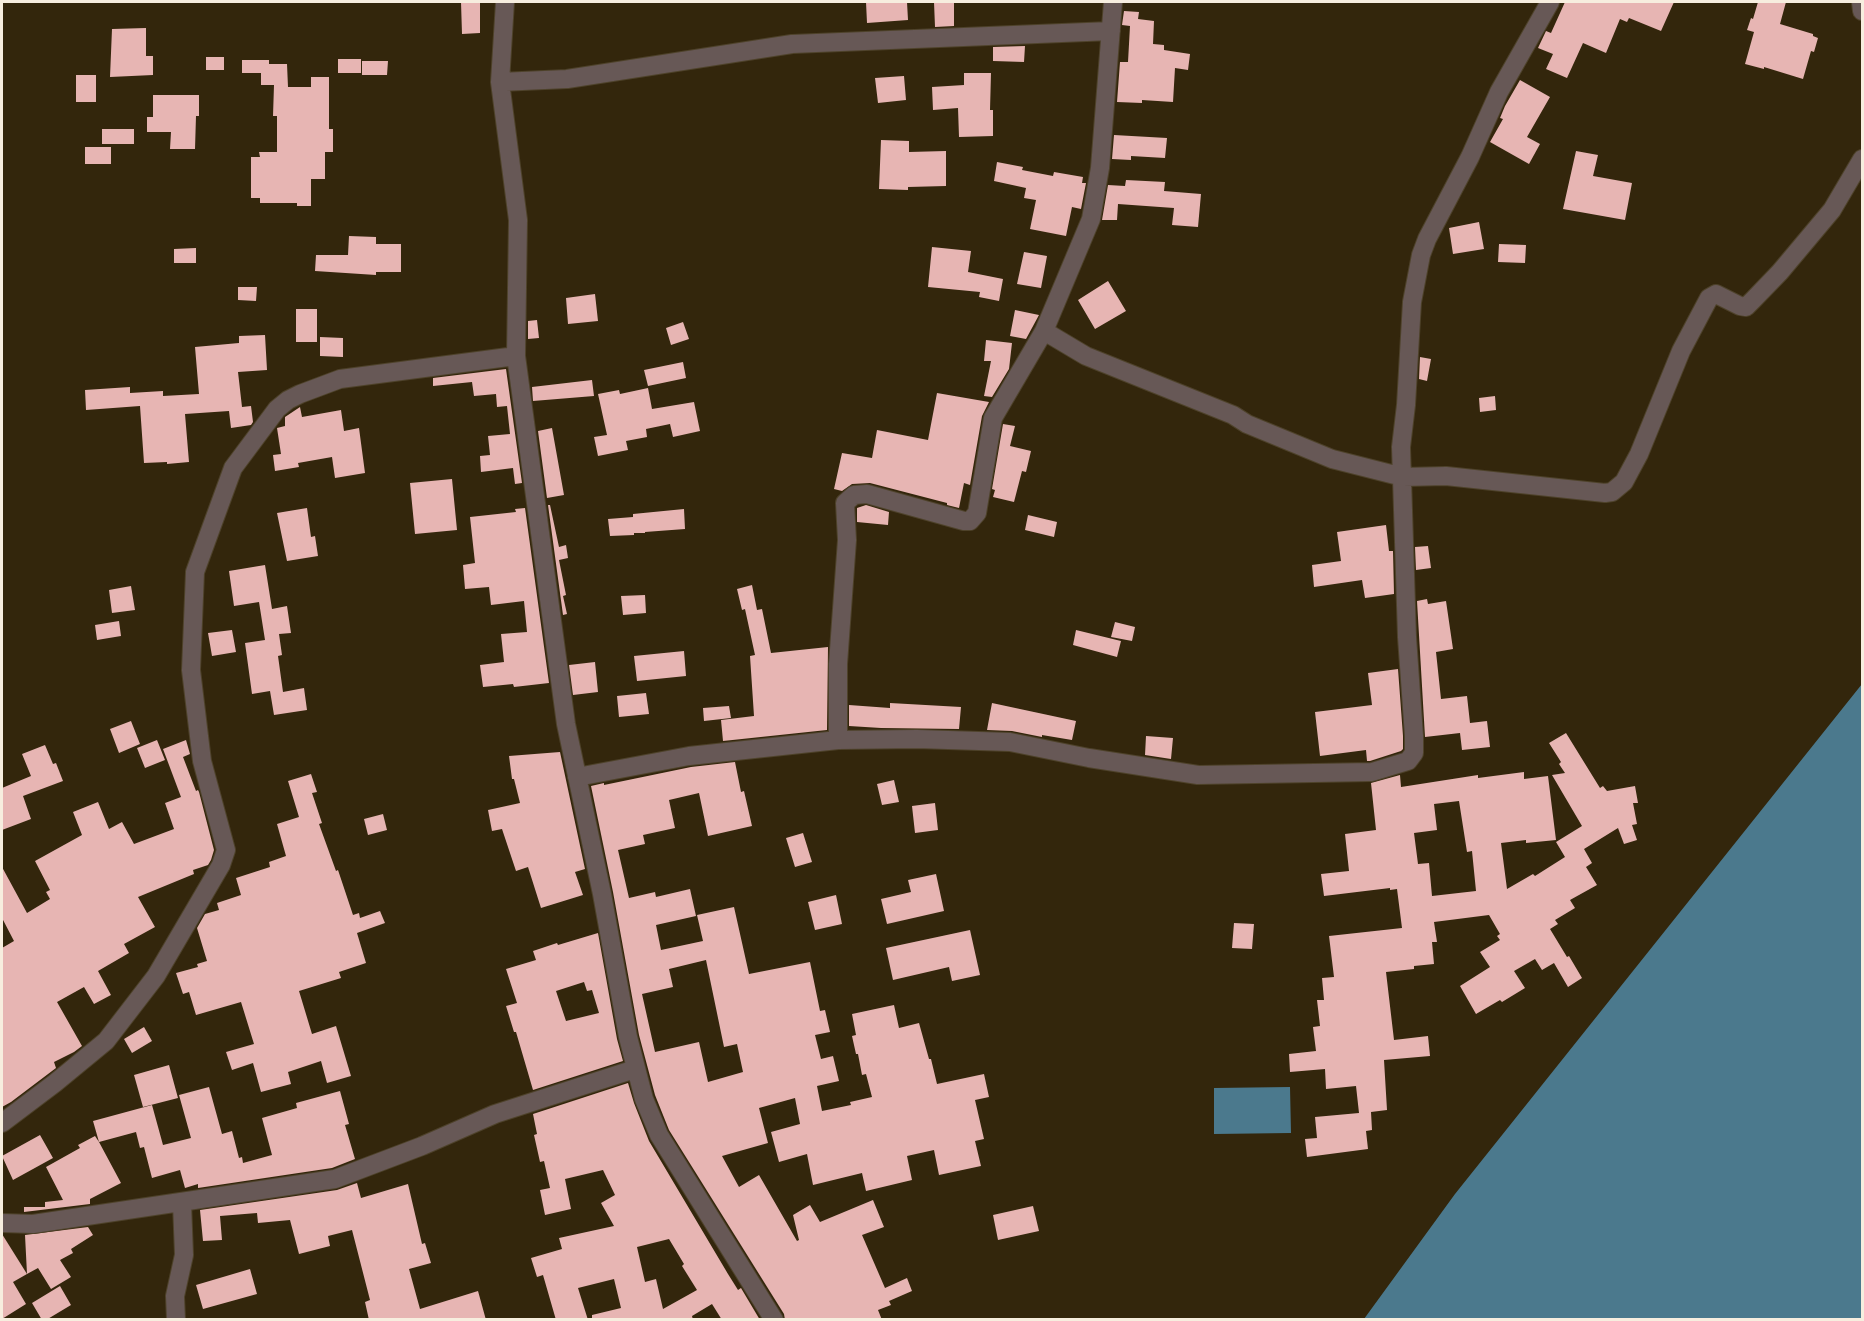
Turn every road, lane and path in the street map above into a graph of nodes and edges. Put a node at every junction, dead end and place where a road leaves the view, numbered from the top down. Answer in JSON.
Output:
{"nodes":[{"id":1,"x":505,"y":2,"type":"edge"},
{"id":2,"x":1113,"y":2,"type":"edge"},
{"id":3,"x":1550,"y":2,"type":"edge"},
{"id":4,"x":1861,"y":2,"type":"edge"},
{"id":5,"x":1863,"y":11,"type":"edge"},
{"id":6,"x":1111,"y":31,"type":"junction"},
{"id":7,"x":500,"y":82,"type":"junction"},
{"id":8,"x":1863,"y":159,"type":"edge"},
{"id":9,"x":1044,"y":331,"type":"junction"},
{"id":10,"x":516,"y":356,"type":"junction"},
{"id":11,"x":1403,"y":477,"type":"junction"},
{"id":12,"x":838,"y":740,"type":"junction"},
{"id":13,"x":577,"y":777,"type":"junction"},
{"id":14,"x":635,"y":1069,"type":"junction"},
{"id":15,"x":2,"y":1123,"type":"edge"},
{"id":16,"x":182,"y":1203,"type":"junction"},
{"id":17,"x":2,"y":1223,"type":"edge"},
{"id":18,"x":176,"y":1320,"type":"edge"},
{"id":19,"x":774,"y":1320,"type":"edge"}],
"edges":[{"from":1,"to":7,"type":"street"},
{"from":2,"to":6,"type":"street"},
{"from":3,"to":11,"type":"street"},
{"from":4,"to":5,"type":"street"},
{"from":6,"to":7,"type":"street"},
{"from":6,"to":9,"type":"street"},
{"from":7,"to":10,"type":"street"},
{"from":8,"to":11,"type":"street"},
{"from":9,"to":11,"type":"street"},
{"from":9,"to":12,"type":"street"},
{"from":10,"to":13,"type":"street"},
{"from":10,"to":15,"type":"street"},
{"from":11,"to":12,"type":"street"},
{"from":12,"to":13,"type":"street"},
{"from":13,"to":14,"type":"street"},
{"from":14,"to":16,"type":"street"},
{"from":14,"to":19,"type":"street"},
{"from":16,"to":17,"type":"street"},
{"from":16,"to":18,"type":"street"}]}
